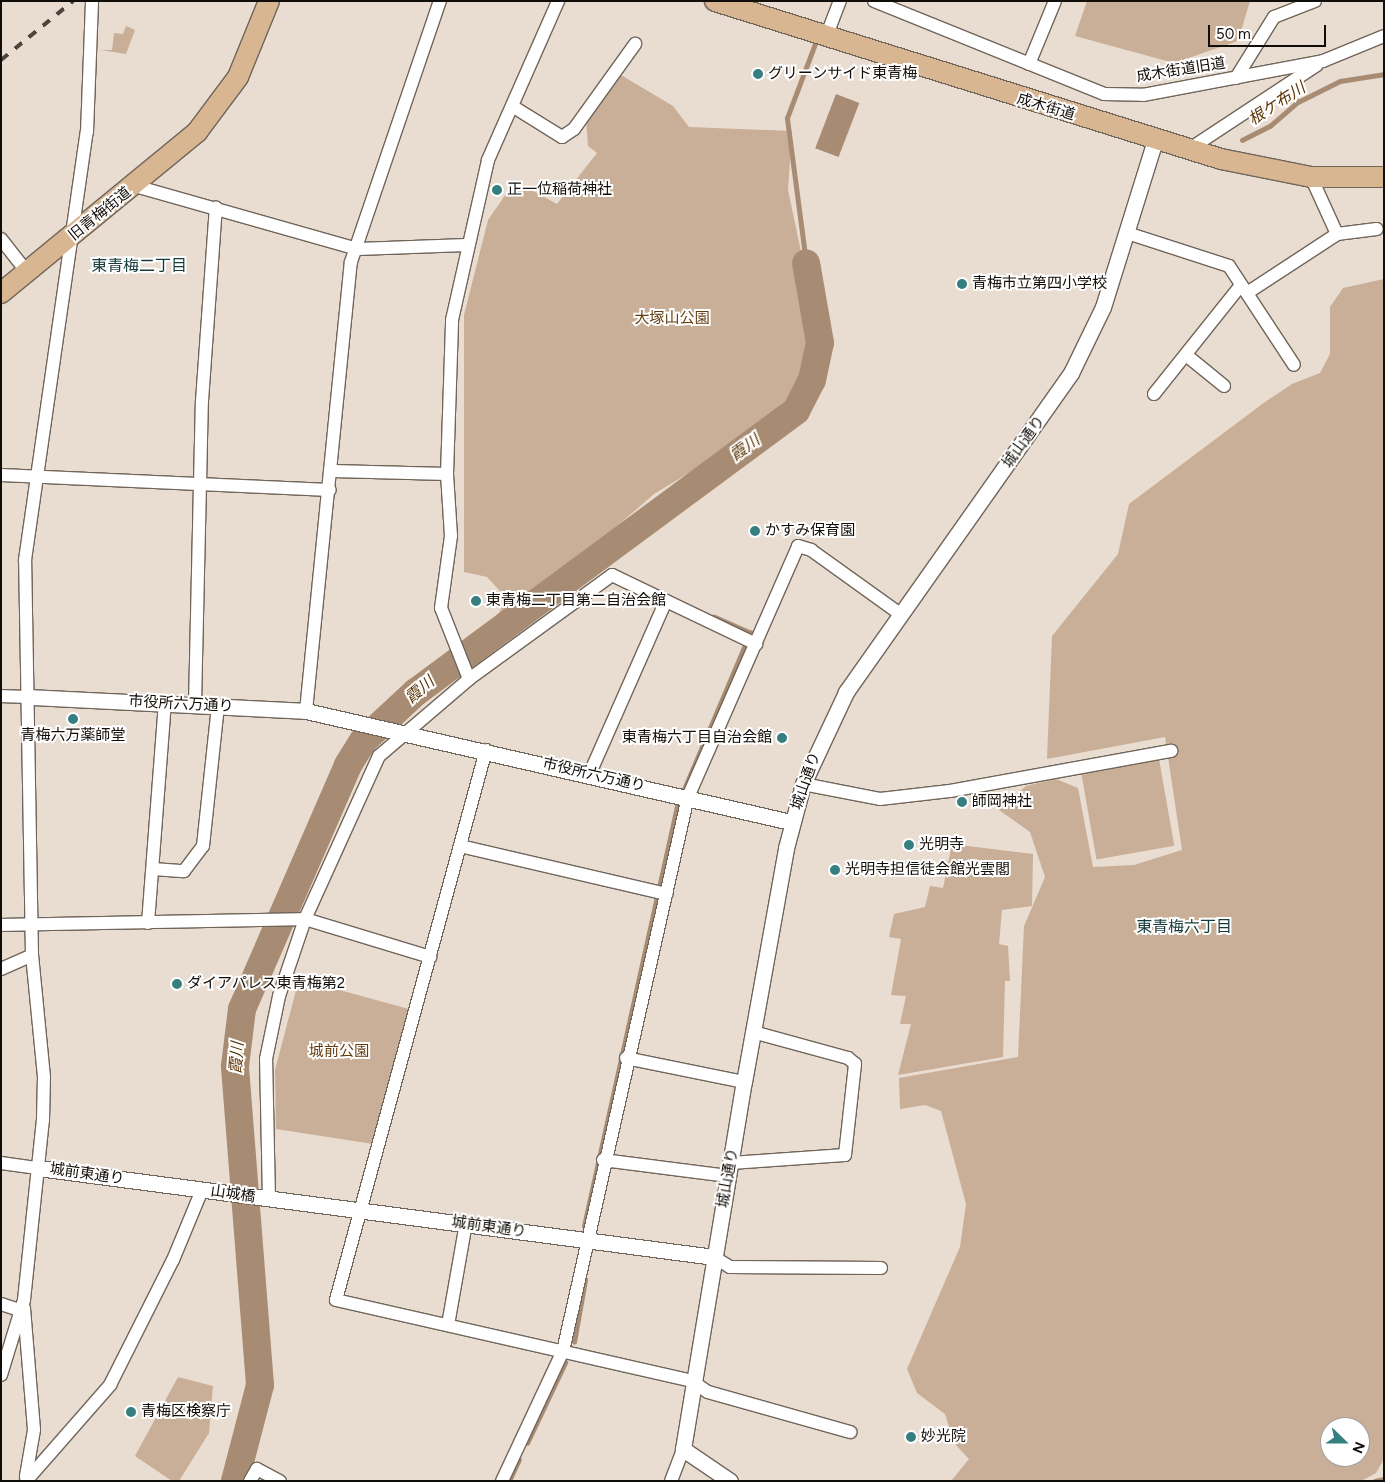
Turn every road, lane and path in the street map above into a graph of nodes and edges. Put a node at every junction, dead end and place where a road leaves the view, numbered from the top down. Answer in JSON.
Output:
{"nodes":[{"id":1,"x":269,"y":1,"type":"edge"},
{"id":2,"x":440,"y":1,"type":"edge"},
{"id":3,"x":558,"y":1,"type":"edge"},
{"id":4,"x":715,"y":1,"type":"edge"},
{"id":5,"x":840,"y":1,"type":"edge"},
{"id":6,"x":874,"y":1,"type":"edge"},
{"id":7,"x":1055,"y":1,"type":"edge"},
{"id":8,"x":1315,"y":1,"type":"edge"},
{"id":9,"x":92,"y":2,"type":"edge"},
{"id":10,"x":826,"y":36,"type":"junction"},
{"id":11,"x":1384,"y":36,"type":"edge"},
{"id":12,"x":635,"y":44,"type":"dead end"},
{"id":13,"x":1323,"y":61,"type":"junction"},
{"id":14,"x":1029,"y":64,"type":"junction"},
{"id":15,"x":1236,"y":78,"type":"junction"},
{"id":16,"x":512,"y":106,"type":"junction"},
{"id":17,"x":1155,"y":140,"type":"junction"},
{"id":18,"x":1188,"y":150,"type":"junction"},
{"id":19,"x":1312,"y":177,"type":"junction"},
{"id":20,"x":1384,"y":177,"type":"edge"},
{"id":21,"x":136,"y":186,"type":"junction"},
{"id":22,"x":216,"y":208,"type":"junction"},
{"id":23,"x":1377,"y":229,"type":"dead end"},
{"id":24,"x":1127,"y":233,"type":"junction"},
{"id":25,"x":1337,"y":234,"type":"junction"},
{"id":26,"x":72,"y":236,"type":"junction"},
{"id":27,"x":1,"y":239,"type":"edge"},
{"id":28,"x":466,"y":245,"type":"junction"},
{"id":29,"x":358,"y":249,"type":"junction"},
{"id":30,"x":27,"y":272,"type":"junction"},
{"id":31,"x":1244,"y":289,"type":"junction"},
{"id":32,"x":1,"y":293,"type":"edge"},
{"id":33,"x":1186,"y":356,"type":"junction"},
{"id":34,"x":1294,"y":365,"type":"dead end"},
{"id":35,"x":1224,"y":386,"type":"dead end"},
{"id":36,"x":1154,"y":394,"type":"dead end"},
{"id":37,"x":333,"y":471,"type":"junction"},
{"id":38,"x":447,"y":474,"type":"junction"},
{"id":39,"x":1,"y":475,"type":"edge"},
{"id":40,"x":35,"y":475,"type":"junction"},
{"id":41,"x":200,"y":482,"type":"junction"},
{"id":42,"x":330,"y":490,"type":"junction"},
{"id":43,"x":666,"y":601,"type":"junction"},
{"id":44,"x":900,"y":614,"type":"junction"},
{"id":45,"x":755,"y":644,"type":"junction"},
{"id":46,"x":468,"y":676,"type":"junction"},
{"id":47,"x":1,"y":696,"type":"edge"},
{"id":48,"x":30,"y":697,"type":"junction"},
{"id":49,"x":165,"y":702,"type":"junction"},
{"id":50,"x":195,"y":704,"type":"junction"},
{"id":51,"x":218,"y":705,"type":"junction"},
{"id":52,"x":306,"y":711,"type":"junction"},
{"id":53,"x":399,"y":730,"type":"junction"},
{"id":54,"x":486,"y":750,"type":"junction"},
{"id":55,"x":1170,"y":751,"type":"dead end"},
{"id":56,"x":590,"y":773,"type":"junction"},
{"id":57,"x":803,"y":784,"type":"junction"},
{"id":58,"x":687,"y":796,"type":"junction"},
{"id":59,"x":792,"y":822,"type":"junction"},
{"id":60,"x":460,"y":846,"type":"junction"},
{"id":61,"x":153,"y":869,"type":"junction"},
{"id":62,"x":665,"y":894,"type":"junction"},
{"id":63,"x":301,"y":920,"type":"junction"},
{"id":64,"x":148,"y":924,"type":"junction"},
{"id":65,"x":1,"y":925,"type":"edge"},
{"id":66,"x":32,"y":925,"type":"junction"},
{"id":67,"x":32,"y":955,"type":"junction"},
{"id":68,"x":430,"y":958,"type":"junction"},
{"id":69,"x":1,"y":969,"type":"edge"},
{"id":70,"x":753,"y":1032,"type":"junction"},
{"id":71,"x":626,"y":1058,"type":"junction"},
{"id":72,"x":744,"y":1082,"type":"junction"},
{"id":73,"x":603,"y":1160,"type":"junction"},
{"id":74,"x":1,"y":1163,"type":"edge"},
{"id":75,"x":38,"y":1168,"type":"junction"},
{"id":76,"x":730,"y":1169,"type":"junction"},
{"id":77,"x":202,"y":1190,"type":"junction"},
{"id":78,"x":266,"y":1199,"type":"junction"},
{"id":79,"x":359,"y":1212,"type":"junction"},
{"id":80,"x":466,"y":1223,"type":"junction"},
{"id":81,"x":586,"y":1240,"type":"junction"},
{"id":82,"x":714,"y":1258,"type":"junction"},
{"id":83,"x":881,"y":1268,"type":"dead end"},
{"id":84,"x":1,"y":1304,"type":"edge"},
{"id":85,"x":22,"y":1305,"type":"junction"},
{"id":86,"x":448,"y":1325,"type":"junction"},
{"id":87,"x":563,"y":1351,"type":"junction"},
{"id":88,"x":1,"y":1375,"type":"edge"},
{"id":89,"x":692,"y":1381,"type":"junction"},
{"id":90,"x":850,"y":1432,"type":"dead end"},
{"id":91,"x":683,"y":1449,"type":"junction"},
{"id":92,"x":25,"y":1481,"type":"edge"},
{"id":93,"x":250,"y":1481,"type":"edge"},
{"id":94,"x":280,"y":1481,"type":"edge"},
{"id":95,"x":502,"y":1481,"type":"edge"},
{"id":96,"x":671,"y":1481,"type":"edge"},
{"id":97,"x":730,"y":1481,"type":"edge"}],
"edges":[{"from":1,"to":21,"type":"main road","name":"旧青梅街道"},
{"from":2,"to":29,"type":"street"},
{"from":3,"to":16,"type":"street"},
{"from":4,"to":10,"type":"main road","name":"成木街道"},
{"from":5,"to":10,"type":"street"},
{"from":6,"to":14,"type":"street","name":"成木街道旧道"},
{"from":7,"to":14,"type":"street"},
{"from":8,"to":15,"type":"street"},
{"from":9,"to":26,"type":"street"},
{"from":10,"to":17,"type":"main road","name":"成木街道"},
{"from":11,"to":13,"type":"street","name":"成木街道旧道"},
{"from":12,"to":16,"type":"street"},
{"from":13,"to":15,"type":"street","name":"成木街道旧道"},
{"from":13,"to":18,"type":"street"},
{"from":14,"to":15,"type":"street","name":"成木街道旧道"},
{"from":16,"to":28,"type":"street"},
{"from":17,"to":18,"type":"main road","name":"成木街道"},
{"from":17,"to":24,"type":"street","name":"城山通り"},
{"from":18,"to":19,"type":"main road","name":"成木街道"},
{"from":19,"to":20,"type":"main road","name":"成木街道"},
{"from":19,"to":25,"type":"street"},
{"from":21,"to":22,"type":"street"},
{"from":21,"to":26,"type":"main road","name":"旧青梅街道"},
{"from":22,"to":29,"type":"street"},
{"from":22,"to":41,"type":"street"},
{"from":23,"to":25,"type":"street"},
{"from":24,"to":31,"type":"street"},
{"from":24,"to":44,"type":"street","name":"城山通り"},
{"from":25,"to":31,"type":"street"},
{"from":26,"to":30,"type":"main road","name":"旧青梅街道"},
{"from":26,"to":40,"type":"street"},
{"from":27,"to":30,"type":"street"},
{"from":28,"to":29,"type":"street"},
{"from":28,"to":38,"type":"street"},
{"from":29,"to":37,"type":"street"},
{"from":30,"to":32,"type":"main road","name":"旧青梅街道"},
{"from":31,"to":33,"type":"street"},
{"from":31,"to":34,"type":"street"},
{"from":33,"to":35,"type":"street"},
{"from":33,"to":36,"type":"street"},
{"from":37,"to":38,"type":"street"},
{"from":37,"to":42,"type":"street"},
{"from":38,"to":46,"type":"street"},
{"from":39,"to":40,"type":"street"},
{"from":40,"to":41,"type":"street"},
{"from":40,"to":48,"type":"street"},
{"from":41,"to":42,"type":"street"},
{"from":41,"to":50,"type":"street"},
{"from":42,"to":52,"type":"street"},
{"from":43,"to":45,"type":"street"},
{"from":43,"to":46,"type":"street"},
{"from":43,"to":56,"type":"street"},
{"from":44,"to":45,"type":"street"},
{"from":44,"to":57,"type":"street","name":"城山通り"},
{"from":45,"to":58,"type":"street"},
{"from":46,"to":53,"type":"street"},
{"from":47,"to":48,"type":"street","name":"市役所六万通り"},
{"from":48,"to":49,"type":"street","name":"市役所六万通り"},
{"from":48,"to":66,"type":"street"},
{"from":49,"to":50,"type":"street","name":"市役所六万通り"},
{"from":49,"to":61,"type":"street"},
{"from":50,"to":51,"type":"street","name":"市役所六万通り"},
{"from":51,"to":52,"type":"street","name":"市役所六万通り"},
{"from":51,"to":61,"type":"street"},
{"from":52,"to":53,"type":"street","name":"市役所六万通り"},
{"from":53,"to":54,"type":"street","name":"市役所六万通り"},
{"from":53,"to":63,"type":"street"},
{"from":54,"to":56,"type":"street","name":"市役所六万通り"},
{"from":54,"to":60,"type":"street"},
{"from":55,"to":57,"type":"street"},
{"from":56,"to":58,"type":"street","name":"市役所六万通り"},
{"from":57,"to":59,"type":"street","name":"城山通り"},
{"from":58,"to":59,"type":"street","name":"市役所六万通り"},
{"from":58,"to":62,"type":"street"},
{"from":59,"to":70,"type":"street","name":"城山通り"},
{"from":60,"to":62,"type":"street"},
{"from":60,"to":68,"type":"street"},
{"from":61,"to":64,"type":"street"},
{"from":62,"to":71,"type":"street"},
{"from":63,"to":64,"type":"street"},
{"from":63,"to":68,"type":"street"},
{"from":63,"to":78,"type":"street"},
{"from":64,"to":66,"type":"street"},
{"from":65,"to":66,"type":"street"},
{"from":66,"to":67,"type":"street"},
{"from":67,"to":69,"type":"street"},
{"from":67,"to":75,"type":"street"},
{"from":68,"to":79,"type":"street"},
{"from":70,"to":72,"type":"street","name":"城山通り"},
{"from":70,"to":76,"type":"street"},
{"from":71,"to":72,"type":"street"},
{"from":71,"to":73,"type":"street"},
{"from":72,"to":76,"type":"street","name":"城山通り"},
{"from":73,"to":76,"type":"street"},
{"from":73,"to":81,"type":"street"},
{"from":74,"to":75,"type":"street","name":"城前東通り"},
{"from":75,"to":77,"type":"street","name":"城前東通り"},
{"from":75,"to":85,"type":"street"},
{"from":76,"to":82,"type":"street","name":"城山通り"},
{"from":77,"to":78,"type":"street","name":"山城橋"},
{"from":77,"to":92,"type":"street"},
{"from":78,"to":79,"type":"street","name":"城前東通り"},
{"from":79,"to":80,"type":"street","name":"城前東通り"},
{"from":79,"to":86,"type":"street"},
{"from":80,"to":81,"type":"street","name":"城前東通り"},
{"from":80,"to":86,"type":"street"},
{"from":81,"to":82,"type":"street","name":"城前東通り"},
{"from":81,"to":87,"type":"street"},
{"from":82,"to":83,"type":"street"},
{"from":82,"to":89,"type":"street","name":"城山通り"},
{"from":84,"to":85,"type":"street"},
{"from":85,"to":88,"type":"street"},
{"from":85,"to":92,"type":"street"},
{"from":86,"to":87,"type":"street"},
{"from":87,"to":89,"type":"street"},
{"from":87,"to":95,"type":"street"},
{"from":89,"to":90,"type":"street"},
{"from":89,"to":91,"type":"street","name":"城山通り"},
{"from":91,"to":96,"type":"street"},
{"from":91,"to":97,"type":"street"},
{"from":93,"to":94,"type":"street"}]}
